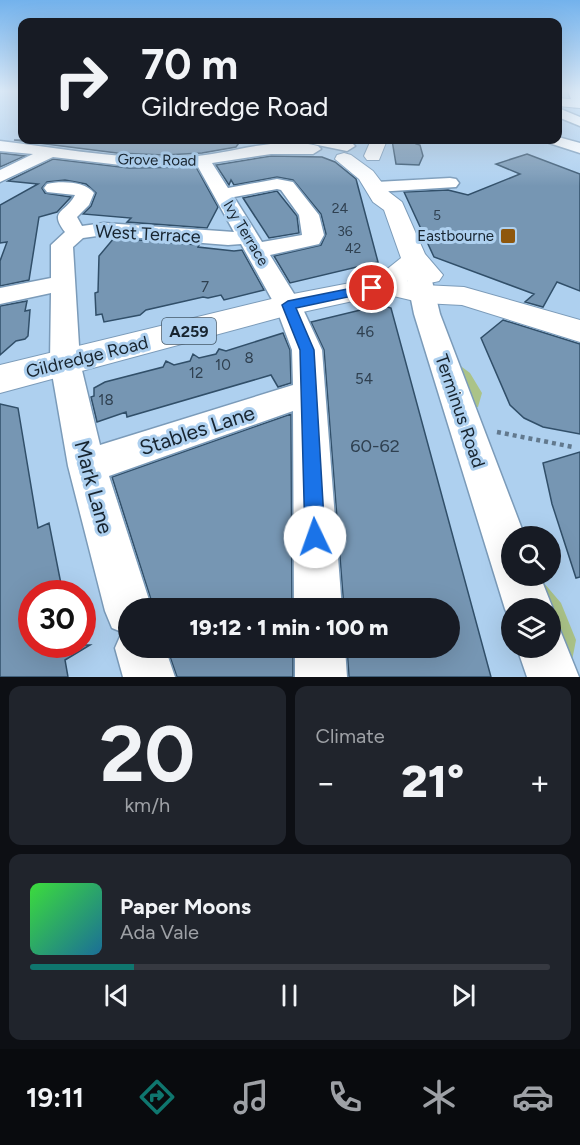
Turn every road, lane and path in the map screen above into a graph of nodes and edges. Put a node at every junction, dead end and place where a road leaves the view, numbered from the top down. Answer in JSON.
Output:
{"nodes":[{"id":1,"x":562,"y":142,"type":"edge"},
{"id":2,"x":313,"y":144,"type":"edge"},
{"id":3,"x":0,"y":146,"type":"edge"},
{"id":4,"x":580,"y":148,"type":"edge"},
{"id":5,"x":358,"y":149,"type":"edge"},
{"id":6,"x":51,"y":152,"type":"junction"},
{"id":7,"x":203,"y":161,"type":"junction"},
{"id":8,"x":0,"y":177,"type":"edge"},
{"id":9,"x":450,"y":183,"type":"dead end"},
{"id":10,"x":53,"y":188,"type":"dead end"},
{"id":11,"x":223,"y":194,"type":"junction"},
{"id":12,"x":388,"y":194,"type":"junction"},
{"id":13,"x":77,"y":233,"type":"junction"},
{"id":14,"x":252,"y":243,"type":"junction"},
{"id":15,"x":415,"y":260,"type":"junction"},
{"id":16,"x":64,"y":283,"type":"junction"},
{"id":17,"x":385,"y":285,"type":"junction"},
{"id":18,"x":423,"y":294,"type":"junction"},
{"id":19,"x":0,"y":296,"type":"edge"},
{"id":20,"x":464,"y":296,"type":"junction"},
{"id":21,"x":288,"y":305,"type":"junction"},
{"id":22,"x":574,"y":326,"type":"edge"},
{"id":23,"x":65,"y":362,"type":"junction"},
{"id":24,"x":0,"y":379,"type":"edge"},
{"id":25,"x":308,"y":393,"type":"junction"},
{"id":26,"x":465,"y":428,"type":"junction"},
{"id":27,"x":573,"y":447,"type":"dead end"},
{"id":28,"x":87,"y":466,"type":"junction"},
{"id":29,"x":501,"y":530,"type":"edge"},
{"id":30,"x":125,"y":598,"type":"edge"},
{"id":31,"x":317,"y":598,"type":"edge"},
{"id":32,"x":143,"y":658,"type":"edge"},
{"id":33,"x":320,"y":658,"type":"edge"},
{"id":34,"x":546,"y":658,"type":"edge"},
{"id":35,"x":149,"y":677,"type":"edge"},
{"id":36,"x":321,"y":677,"type":"edge"},
{"id":37,"x":553,"y":677,"type":"edge"}],
"edges":[{"from":1,"to":4,"type":"street"},
{"from":2,"to":5,"type":"street"},
{"from":2,"to":7,"type":"street","name":"Grove Road"},
{"from":3,"to":6,"type":"street","name":"Grove Road"},
{"from":5,"to":12,"type":"main road","name":"Terminus Road","number":"A259"},
{"from":5,"to":12,"type":"main road","name":"Terminus Road","number":"A259"},
{"from":6,"to":7,"type":"street","name":"Grove Road"},
{"from":6,"to":8,"type":"street"},
{"from":7,"to":11,"type":"street","name":"Ivy Terrace"},
{"from":9,"to":12,"type":"street"},
{"from":10,"to":13,"type":"street"},
{"from":11,"to":14,"type":"street","name":"Ivy Terrace"},
{"from":11,"to":14,"type":"street","name":"West Terrace"},
{"from":12,"to":15,"type":"main road","name":"Terminus Road","number":"A259"},
{"from":13,"to":14,"type":"street","name":"West Terrace"},
{"from":13,"to":16,"type":"street","name":"West Terrace"},
{"from":14,"to":21,"type":"street","name":"Ivy Terrace"},
{"from":15,"to":17,"type":"main road","number":"A259"},
{"from":15,"to":18,"type":"street","name":"Terminus Road"},
{"from":15,"to":20,"type":"main road","name":"Terminus Road","number":"A259"},
{"from":16,"to":19,"type":"street"},
{"from":16,"to":23,"type":"street","name":"West Terrace"},
{"from":17,"to":18,"type":"main road","number":"A259"},
{"from":17,"to":21,"type":"main road","name":"Gildredge Road","number":"A259"},
{"from":18,"to":20,"type":"main road","number":"A259"},
{"from":18,"to":26,"type":"street","name":"Terminus Road"},
{"from":20,"to":22,"type":"main road","number":"A259"},
{"from":21,"to":23,"type":"main road","name":"Gildredge Road","number":"A259"},
{"from":21,"to":25,"type":"street","name":"Ivy Terrace"},
{"from":23,"to":24,"type":"main road","name":"Gildredge Road","number":"A259"},
{"from":23,"to":28,"type":"street","name":"Mark Lane"},
{"from":25,"to":28,"type":"street","name":"Stables Lane"},
{"from":25,"to":31,"type":"street","name":"Ivy Terrace"},
{"from":26,"to":27,"type":"path"},
{"from":26,"to":29,"type":"street","name":"Terminus Road"},
{"from":28,"to":30,"type":"street","name":"Mark Lane"},
{"from":32,"to":35,"type":"street"},
{"from":33,"to":36,"type":"street"},
{"from":34,"to":37,"type":"street"}]}
